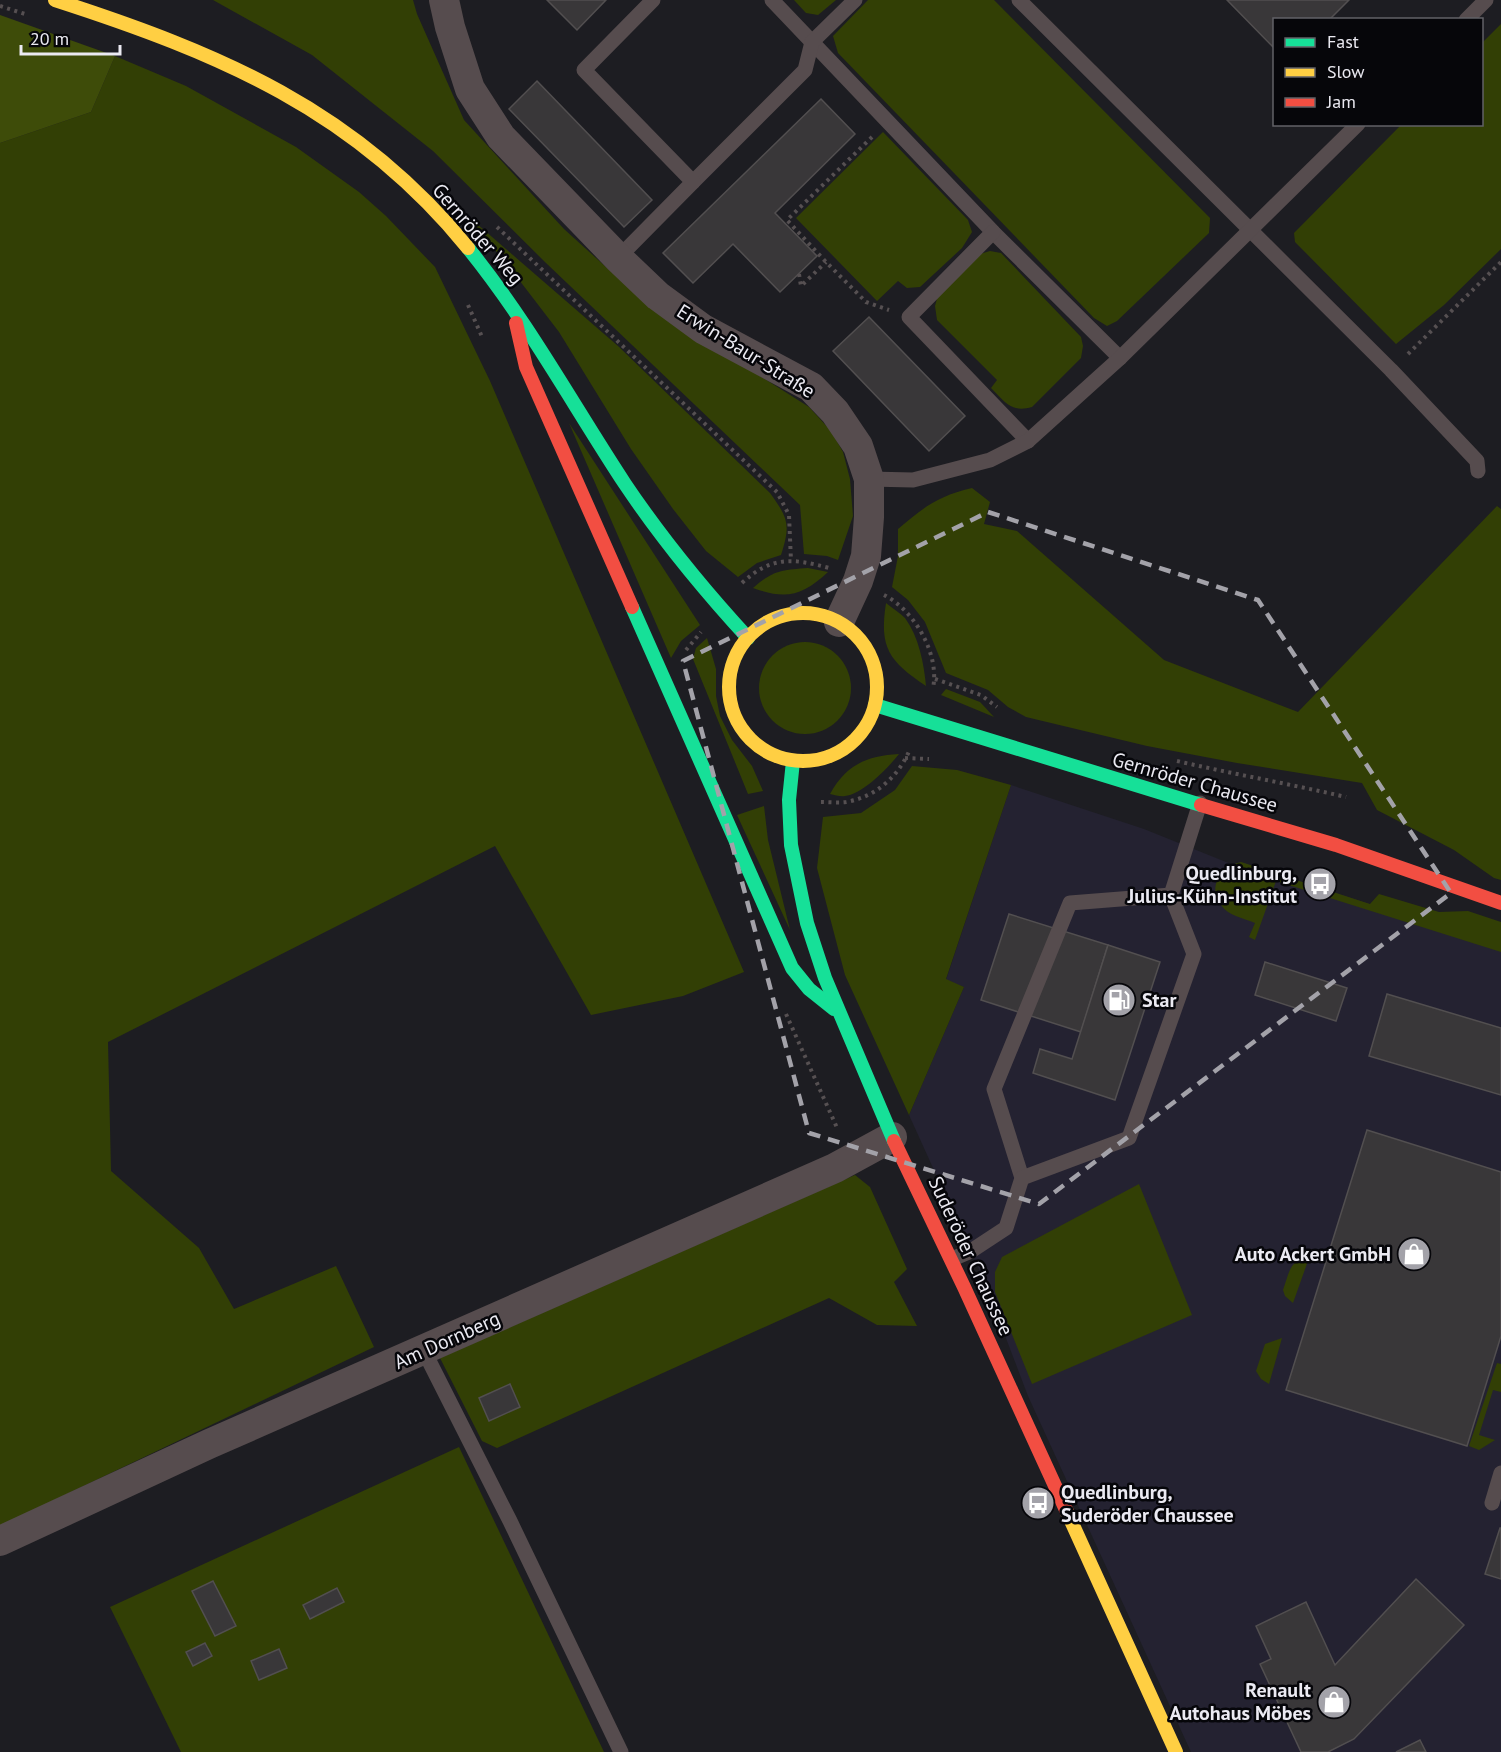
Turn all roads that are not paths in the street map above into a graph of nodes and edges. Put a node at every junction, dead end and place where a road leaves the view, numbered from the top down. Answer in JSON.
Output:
{"nodes":[{"id":1,"x":55,"y":0,"type":"edge"},
{"id":2,"x":444,"y":0,"type":"edge"},
{"id":3,"x":653,"y":0,"type":"edge"},
{"id":4,"x":772,"y":0,"type":"edge"},
{"id":5,"x":855,"y":0,"type":"edge"},
{"id":6,"x":1019,"y":0,"type":"edge"},
{"id":7,"x":1486,"y":0,"type":"edge"},
{"id":8,"x":1468,"y":18,"type":"edge"},
{"id":9,"x":812,"y":42,"type":"junction"},
{"id":10,"x":1356,"y":126,"type":"edge"},
{"id":11,"x":693,"y":182,"type":"junction"},
{"id":12,"x":1250,"y":230,"type":"junction"},
{"id":13,"x":993,"y":232,"type":"junction"},
{"id":14,"x":618,"y":258,"type":"junction"},
{"id":15,"x":511,"y":303,"type":"junction"},
{"id":16,"x":1120,"y":358,"type":"junction"},
{"id":17,"x":1028,"y":441,"type":"junction"},
{"id":18,"x":1478,"y":471,"type":"dead end"},
{"id":19,"x":869,"y":479,"type":"junction"},
{"id":20,"x":839,"y":622,"type":"junction"},
{"id":21,"x":748,"y":638,"type":"junction"},
{"id":22,"x":875,"y":705,"type":"junction"},
{"id":23,"x":793,"y":761,"type":"junction"},
{"id":24,"x":1200,"y":803,"type":"junction"},
{"id":25,"x":1171,"y":895,"type":"junction"},
{"id":26,"x":1501,"y":903,"type":"edge"},
{"id":27,"x":841,"y":1014,"type":"junction"},
{"id":28,"x":892,"y":1137,"type":"junction"},
{"id":29,"x":1022,"y":1178,"type":"junction"},
{"id":30,"x":952,"y":1259,"type":"junction"},
{"id":31,"x":424,"y":1350,"type":"junction"},
{"id":32,"x":1501,"y":1473,"type":"edge"},
{"id":33,"x":1492,"y":1503,"type":"dead end"},
{"id":34,"x":0,"y":1541,"type":"edge"},
{"id":35,"x":621,"y":1752,"type":"edge"},
{"id":36,"x":1176,"y":1752,"type":"edge"}],
"edges":[{"from":1,"to":15,"type":"main road","name":"Gernröder Weg"},
{"from":2,"to":14,"type":"street","name":"Erwin-Baur-Straße"},
{"from":3,"to":11,"type":"lane"},
{"from":4,"to":9,"type":"lane"},
{"from":5,"to":9,"type":"lane"},
{"from":6,"to":12,"type":"lane"},
{"from":7,"to":8,"type":"lane"},
{"from":9,"to":11,"type":"lane"},
{"from":9,"to":13,"type":"lane"},
{"from":10,"to":12,"type":"lane"},
{"from":11,"to":14,"type":"lane"},
{"from":12,"to":16,"type":"lane"},
{"from":12,"to":18,"type":"lane"},
{"from":13,"to":16,"type":"lane"},
{"from":13,"to":17,"type":"lane"},
{"from":14,"to":19,"type":"street","name":"Erwin-Baur-Straße"},
{"from":15,"to":21,"type":"main road","name":"Gernröder Weg"},
{"from":15,"to":27,"type":"main road"},
{"from":16,"to":17,"type":"lane"},
{"from":17,"to":19,"type":"lane"},
{"from":19,"to":20,"type":"street","name":"Erwin-Baur-Straße"},
{"from":20,"to":21,"type":"main road"},
{"from":20,"to":22,"type":"main road"},
{"from":21,"to":23,"type":"main road"},
{"from":22,"to":23,"type":"main road"},
{"from":22,"to":24,"type":"main road","name":"Gernröder Chaussee"},
{"from":23,"to":27,"type":"main road","name":"Suderöder Chaussee"},
{"from":24,"to":25,"type":"lane"},
{"from":24,"to":26,"type":"main road","name":"Gernröder Chaussee"},
{"from":25,"to":29,"type":"lane"},
{"from":25,"to":29,"type":"lane"},
{"from":27,"to":28,"type":"main road","name":"Suderöder Chaussee"},
{"from":28,"to":30,"type":"main road","name":"Suderöder Chaussee"},
{"from":28,"to":31,"type":"street","name":"Am Dornberg"},
{"from":29,"to":30,"type":"lane"},
{"from":30,"to":36,"type":"main road","name":"Suderöder Chaussee"},
{"from":31,"to":34,"type":"street","name":"Am Dornberg"},
{"from":31,"to":35,"type":"lane"},
{"from":32,"to":33,"type":"lane"}]}
